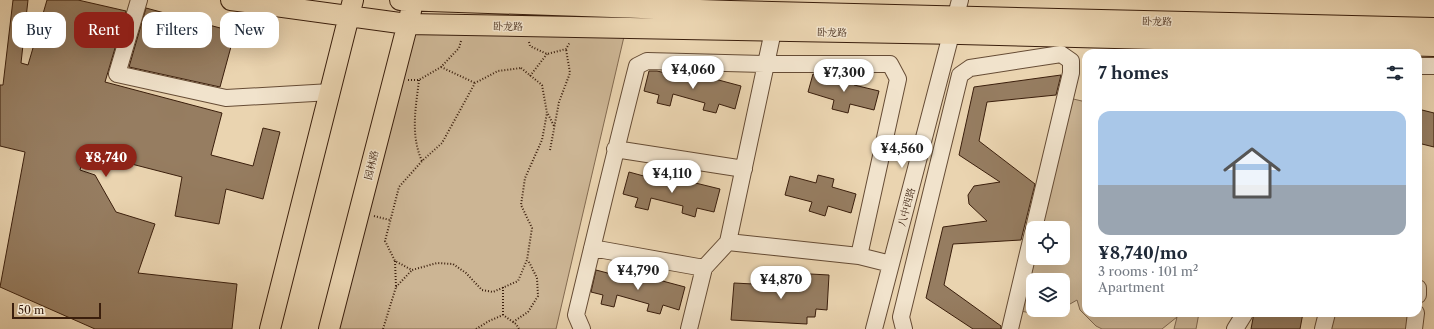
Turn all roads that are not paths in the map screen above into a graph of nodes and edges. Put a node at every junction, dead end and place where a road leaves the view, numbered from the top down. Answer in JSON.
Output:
{"nodes":[{"id":1,"x":139,"y":0,"type":"edge"},
{"id":2,"x":231,"y":0,"type":"edge"},
{"id":3,"x":409,"y":0,"type":"edge"},
{"id":4,"x":550,"y":2,"type":"edge"},
{"id":5,"x":584,"y":3,"type":"edge"},
{"id":6,"x":732,"y":5,"type":"edge"},
{"id":7,"x":832,"y":7,"type":"edge"},
{"id":8,"x":351,"y":8,"type":"edge"},
{"id":9,"x":956,"y":17,"type":"edge"},
{"id":10,"x":407,"y":24,"type":"junction"},
{"id":11,"x":1434,"y":28,"type":"edge"},
{"id":12,"x":773,"y":31,"type":"junction"},
{"id":13,"x":1434,"y":46,"type":"edge"},
{"id":14,"x":1302,"y":48,"type":"edge"},
{"id":15,"x":765,"y":64,"type":"junction"},
{"id":16,"x":1422,"y":66,"type":"edge"},
{"id":17,"x":1434,"y":66,"type":"edge"},
{"id":18,"x":331,"y":92,"type":"junction"},
{"id":19,"x":616,"y":149,"type":"junction"},
{"id":20,"x":744,"y":169,"type":"junction"},
{"id":21,"x":912,"y":186,"type":"junction"},
{"id":22,"x":933,"y":190,"type":"junction"},
{"id":23,"x":1036,"y":221,"type":"edge"},
{"id":24,"x":728,"y":242,"type":"junction"},
{"id":25,"x":592,"y":248,"type":"junction"},
{"id":26,"x":859,"y":256,"type":"junction"},
{"id":27,"x":1026,"y":262,"type":"edge"},
{"id":28,"x":891,"y":264,"type":"junction"},
{"id":29,"x":704,"y":268,"type":"junction"},
{"id":30,"x":1242,"y":317,"type":"edge"},
{"id":31,"x":1326,"y":317,"type":"edge"},
{"id":32,"x":1416,"y":317,"type":"edge"},
{"id":33,"x":270,"y":329,"type":"edge"},
{"id":34,"x":329,"y":329,"type":"edge"},
{"id":35,"x":582,"y":329,"type":"edge"},
{"id":36,"x":689,"y":329,"type":"edge"},
{"id":37,"x":874,"y":329,"type":"edge"},
{"id":38,"x":904,"y":329,"type":"edge"},
{"id":39,"x":1010,"y":329,"type":"edge"},
{"id":40,"x":1235,"y":329,"type":"edge"},
{"id":41,"x":1323,"y":329,"type":"edge"},
{"id":42,"x":1414,"y":329,"type":"edge"}],
"edges":[{"from":1,"to":18,"type":"street"},
{"from":2,"to":8,"type":"main road","name":"卧龙路"},
{"from":3,"to":4,"type":"main road","name":"卧龙路"},
{"from":3,"to":10,"type":"main road","name":"园林路"},
{"from":4,"to":5,"type":"main road","name":"卧龙路"},
{"from":5,"to":6,"type":"main road","name":"卧龙路"},
{"from":6,"to":7,"type":"main road","name":"卧龙路"},
{"from":7,"to":9,"type":"main road","name":"卧龙路"},
{"from":8,"to":10,"type":"main road","name":"卧龙路"},
{"from":8,"to":18,"type":"main road"},
{"from":9,"to":11,"type":"main road","name":"卧龙路"},
{"from":9,"to":12,"type":"main road","name":"卧龙路"},
{"from":9,"to":14,"type":"main road","name":"卧龙路"},
{"from":9,"to":21,"type":"street","name":"八中西路"},
{"from":10,"to":12,"type":"main road","name":"卧龙路"},
{"from":10,"to":34,"type":"main road","name":"园林路"},
{"from":12,"to":15,"type":"street"},
{"from":13,"to":14,"type":"main road","name":"卧龙路"},
{"from":15,"to":19,"type":"street"},
{"from":15,"to":20,"type":"street"},
{"from":15,"to":26,"type":"street"},
{"from":16,"to":17,"type":"street"},
{"from":18,"to":33,"type":"main road"},
{"from":19,"to":20,"type":"street"},
{"from":19,"to":25,"type":"street"},
{"from":20,"to":24,"type":"street"},
{"from":21,"to":22,"type":"street"},
{"from":21,"to":28,"type":"street","name":"八中西路"},
{"from":22,"to":23,"type":"street"},
{"from":22,"to":38,"type":"street"},
{"from":24,"to":26,"type":"street"},
{"from":24,"to":29,"type":"street"},
{"from":25,"to":29,"type":"street"},
{"from":25,"to":35,"type":"street"},
{"from":26,"to":28,"type":"street"},
{"from":27,"to":39,"type":"street"},
{"from":28,"to":37,"type":"street","name":"八中西路"},
{"from":29,"to":36,"type":"street"},
{"from":30,"to":40,"type":"street"},
{"from":31,"to":41,"type":"street"},
{"from":32,"to":42,"type":"street"}]}
